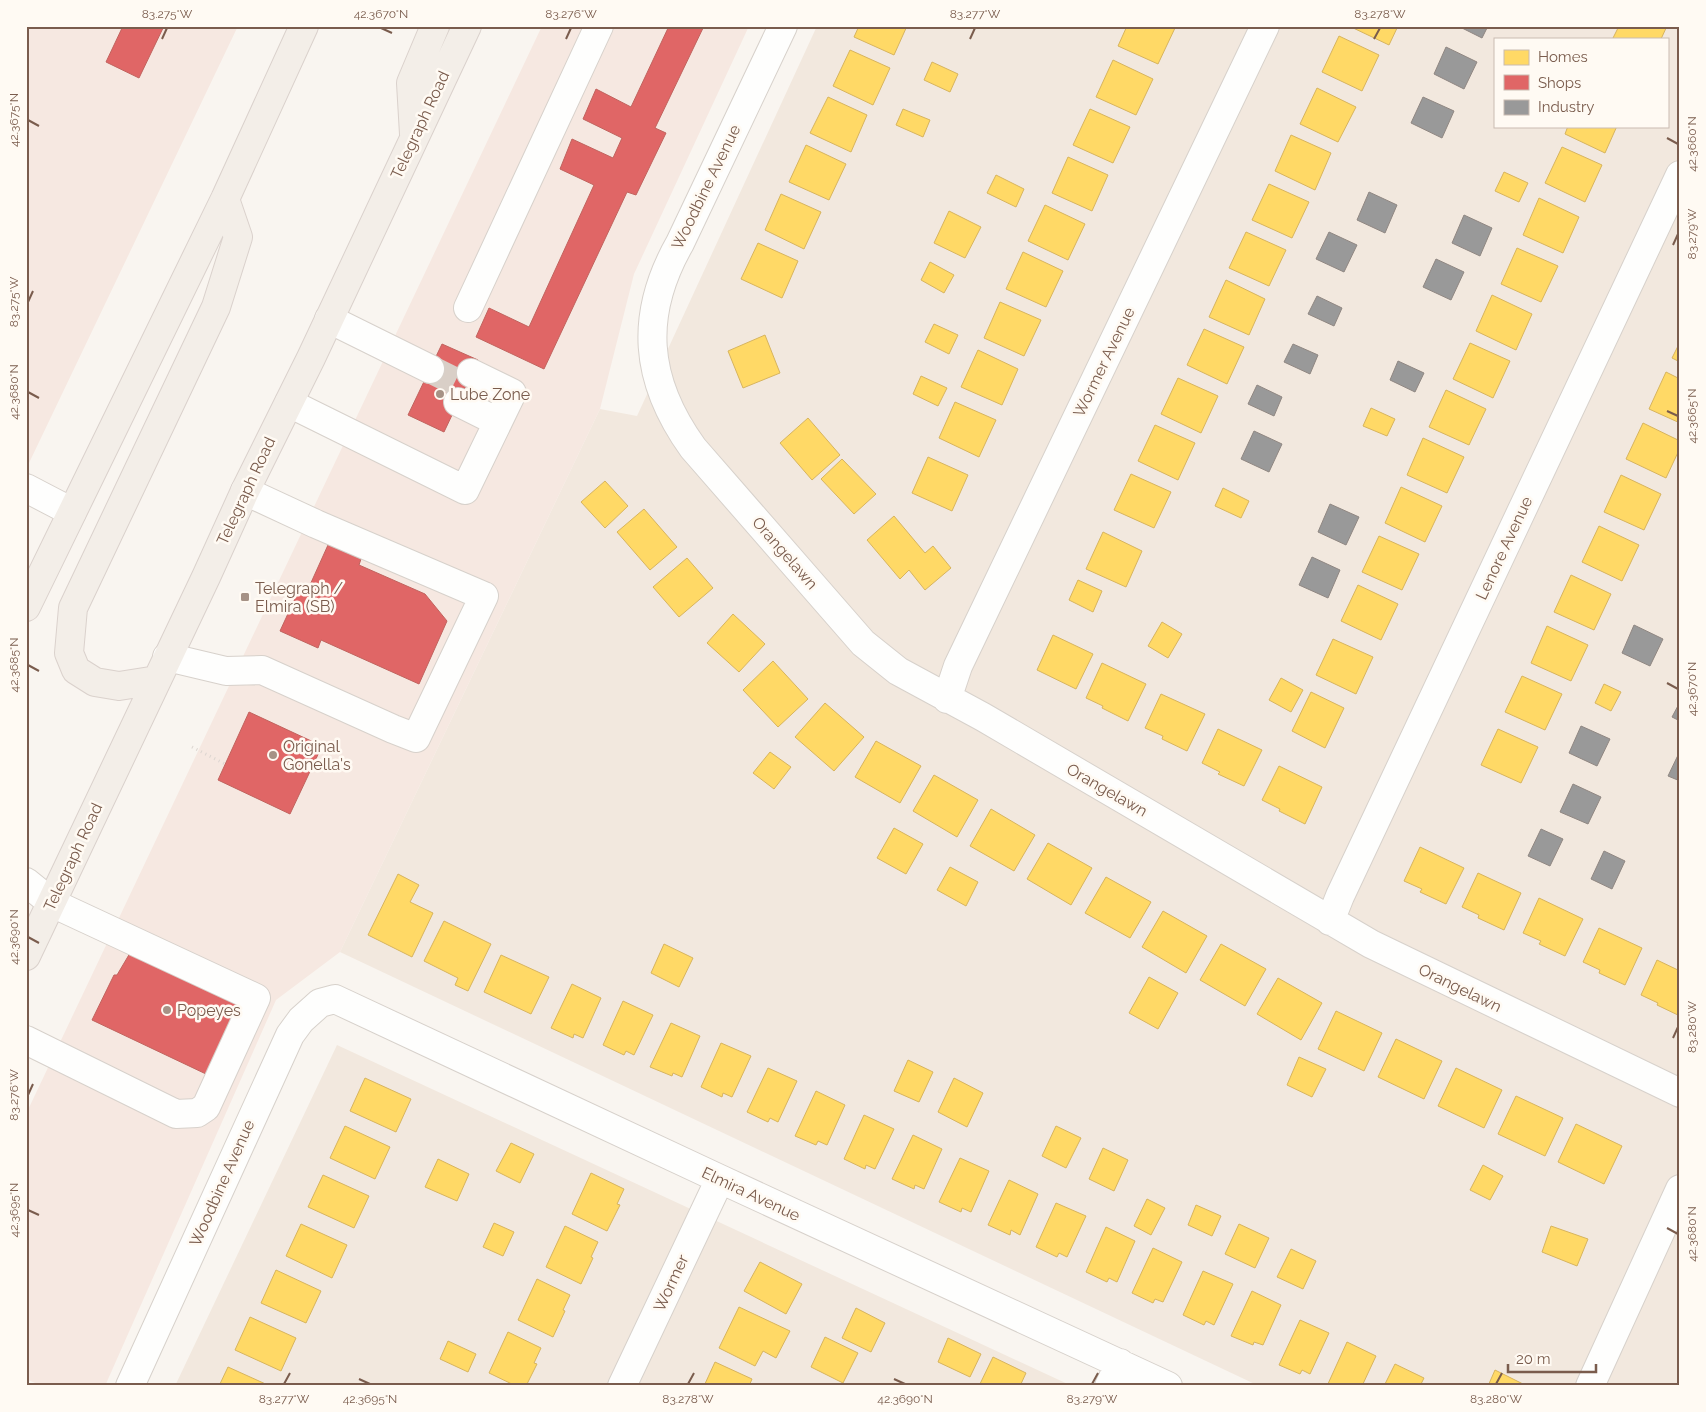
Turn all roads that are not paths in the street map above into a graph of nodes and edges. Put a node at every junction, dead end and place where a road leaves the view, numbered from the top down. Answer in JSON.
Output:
{"nodes":[{"id":1,"x":304,"y":26,"type":"edge"},
{"id":2,"x":435,"y":26,"type":"edge"},
{"id":3,"x":467,"y":26,"type":"edge"},
{"id":4,"x":599,"y":26,"type":"edge"},
{"id":5,"x":783,"y":26,"type":"edge"},
{"id":6,"x":1265,"y":26,"type":"edge"},
{"id":7,"x":414,"y":138,"type":"junction"},
{"id":8,"x":1680,"y":175,"type":"edge"},
{"id":9,"x":225,"y":199,"type":"junction"},
{"id":10,"x":468,"y":308,"type":"dead end"},
{"id":11,"x":329,"y":319,"type":"junction"},
{"id":12,"x":653,"y":353,"type":"joint"},
{"id":13,"x":430,"y":370,"type":"tunnel mouth"},
{"id":14,"x":465,"y":387,"type":"tunnel mouth"},
{"id":15,"x":288,"y":403,"type":"junction"},
{"id":16,"x":26,"y":488,"type":"edge"},
{"id":17,"x":245,"y":491,"type":"junction"},
{"id":18,"x":72,"y":512,"type":"junction"},
{"id":19,"x":26,"y":607,"type":"edge"},
{"id":20,"x":162,"y":668,"type":"junction"},
{"id":21,"x":947,"y":699,"type":"junction"},
{"id":22,"x":26,"y":882,"type":"edge"},
{"id":23,"x":52,"y":903,"type":"junction"},
{"id":24,"x":1330,"y":921,"type":"junction"},
{"id":25,"x":26,"y":956,"type":"edge"},
{"id":26,"x":335,"y":999,"type":"joint"},
{"id":27,"x":26,"y":1040,"type":"edge"},
{"id":28,"x":1680,"y":1093,"type":"edge"},
{"id":29,"x":720,"y":1179,"type":"junction"},
{"id":30,"x":1680,"y":1189,"type":"edge"},
{"id":31,"x":1115,"y":1374,"type":"edge"},
{"id":32,"x":130,"y":1386,"type":"edge"},
{"id":33,"x":622,"y":1386,"type":"edge"},
{"id":34,"x":1168,"y":1386,"type":"edge"},
{"id":35,"x":1590,"y":1386,"type":"edge"}],
"edges":[{"from":1,"to":9,"type":"main road"},
{"from":2,"to":7,"type":"main road"},
{"from":3,"to":7,"type":"main road","name":"Telegraph Road"},
{"from":4,"to":10,"type":"street"},
{"from":5,"to":12,"type":"street","name":"Woodbine Avenue"},
{"from":6,"to":21,"type":"street","name":"Wormer Avenue"},
{"from":7,"to":11,"type":"main road","name":"Telegraph Road"},
{"from":8,"to":24,"type":"street","name":"Lenore Avenue"},
{"from":9,"to":18,"type":"main road"},
{"from":9,"to":20,"type":"main road"},
{"from":11,"to":13,"type":"street"},
{"from":11,"to":15,"type":"main road","name":"Telegraph Road"},
{"from":12,"to":21,"type":"street","name":"Orangelawn"},
{"from":14,"to":15,"type":"street"},
{"from":15,"to":17,"type":"main road","name":"Telegraph Road"},
{"from":16,"to":18,"type":"street"},
{"from":17,"to":20,"type":"main road","name":"Telegraph Road"},
{"from":17,"to":20,"type":"street"},
{"from":18,"to":19,"type":"main road"},
{"from":20,"to":23,"type":"main road","name":"Telegraph Road"},
{"from":21,"to":24,"type":"street","name":"Orangelawn"},
{"from":22,"to":23,"type":"street"},
{"from":23,"to":25,"type":"main road","name":"Telegraph Road"},
{"from":23,"to":27,"type":"street"},
{"from":24,"to":28,"type":"street","name":"Orangelawn"},
{"from":26,"to":29,"type":"street","name":"Elmira Avenue"},
{"from":26,"to":32,"type":"street","name":"Woodbine Avenue"},
{"from":29,"to":31,"type":"street","name":"Elmira Avenue"},
{"from":29,"to":33,"type":"street","name":"Wormer"},
{"from":30,"to":35,"type":"street"},
{"from":31,"to":34,"type":"street","name":"Elmira Avenue"}]}
